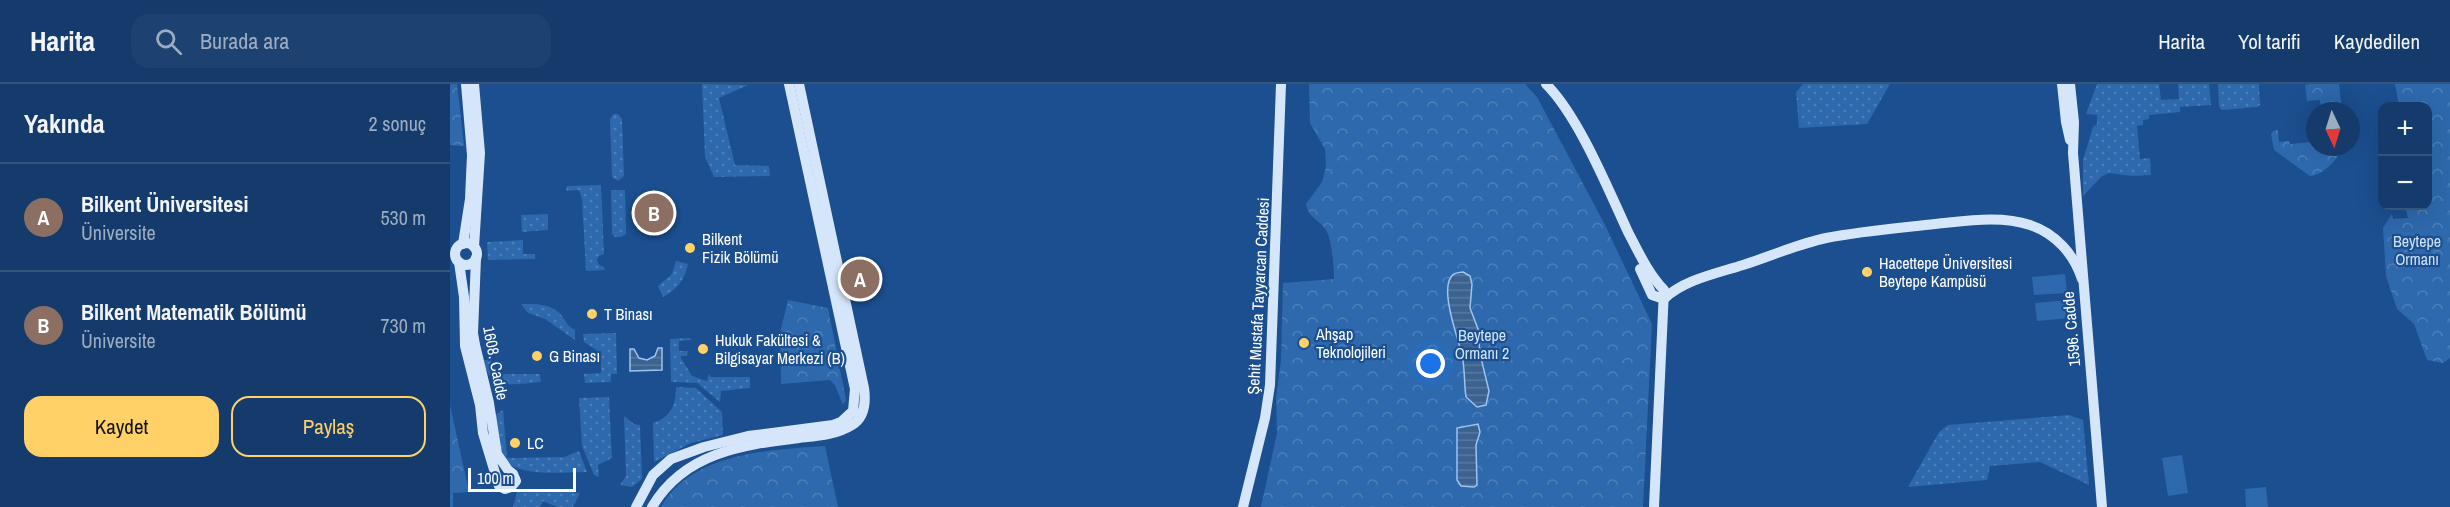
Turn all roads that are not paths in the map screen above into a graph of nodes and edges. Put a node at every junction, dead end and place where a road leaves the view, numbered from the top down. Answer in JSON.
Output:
{"nodes":[{"id":1,"x":466,"y":84,"type":"edge"},
{"id":2,"x":474,"y":84,"type":"edge"},
{"id":3,"x":789,"y":84,"type":"edge"},
{"id":4,"x":799,"y":84,"type":"edge"},
{"id":5,"x":1281,"y":84,"type":"edge"},
{"id":6,"x":1538,"y":84,"type":"edge"},
{"id":7,"x":1546,"y":84,"type":"edge"},
{"id":8,"x":2062,"y":84,"type":"edge"},
{"id":9,"x":2070,"y":84,"type":"edge"},
{"id":10,"x":2072,"y":147,"type":"junction"},
{"id":11,"x":2079,"y":223,"type":"junction"},
{"id":12,"x":2055,"y":240,"type":"junction"},
{"id":13,"x":471,"y":250,"type":"junction"},
{"id":14,"x":459,"y":262,"type":"junction"},
{"id":15,"x":2082,"y":279,"type":"junction"},
{"id":16,"x":1664,"y":299,"type":"junction"},
{"id":17,"x":508,"y":470,"type":"junction"},
{"id":18,"x":497,"y":478,"type":"junction"},
{"id":19,"x":636,"y":507,"type":"edge"},
{"id":20,"x":652,"y":507,"type":"edge"},
{"id":21,"x":1243,"y":507,"type":"edge"},
{"id":22,"x":1654,"y":507,"type":"edge"},
{"id":23,"x":2102,"y":507,"type":"edge"}],
"edges":[{"from":1,"to":13,"type":"street","name":"1608. Cadde"},
{"from":2,"to":13,"type":"street","name":"1608. Cadde"},
{"from":3,"to":19,"type":"street"},
{"from":4,"to":20,"type":"street"},
{"from":5,"to":21,"type":"street","name":"Şehit Mustafa Tayyarcan Caddesi"},
{"from":6,"to":16,"type":"street"},
{"from":7,"to":16,"type":"street"},
{"from":8,"to":10,"type":"street","name":"1596. Cadde"},
{"from":9,"to":10,"type":"street","name":"1596. Cadde"},
{"from":10,"to":11,"type":"street","name":"1596. Cadde"},
{"from":11,"to":12,"type":"street"},
{"from":11,"to":15,"type":"street","name":"1596. Cadde"},
{"from":12,"to":15,"type":"street"},
{"from":12,"to":16,"type":"street"},
{"from":13,"to":14,"type":"street"},
{"from":13,"to":14,"type":"street","name":"1608. Cadde"},
{"from":13,"to":17,"type":"street","name":"1608. Cadde"},
{"from":14,"to":18,"type":"street"},
{"from":15,"to":23,"type":"street","name":"1596. Cadde"},
{"from":16,"to":22,"type":"street"},
{"from":17,"to":18,"type":"street"},
{"from":17,"to":18,"type":"street"}]}
